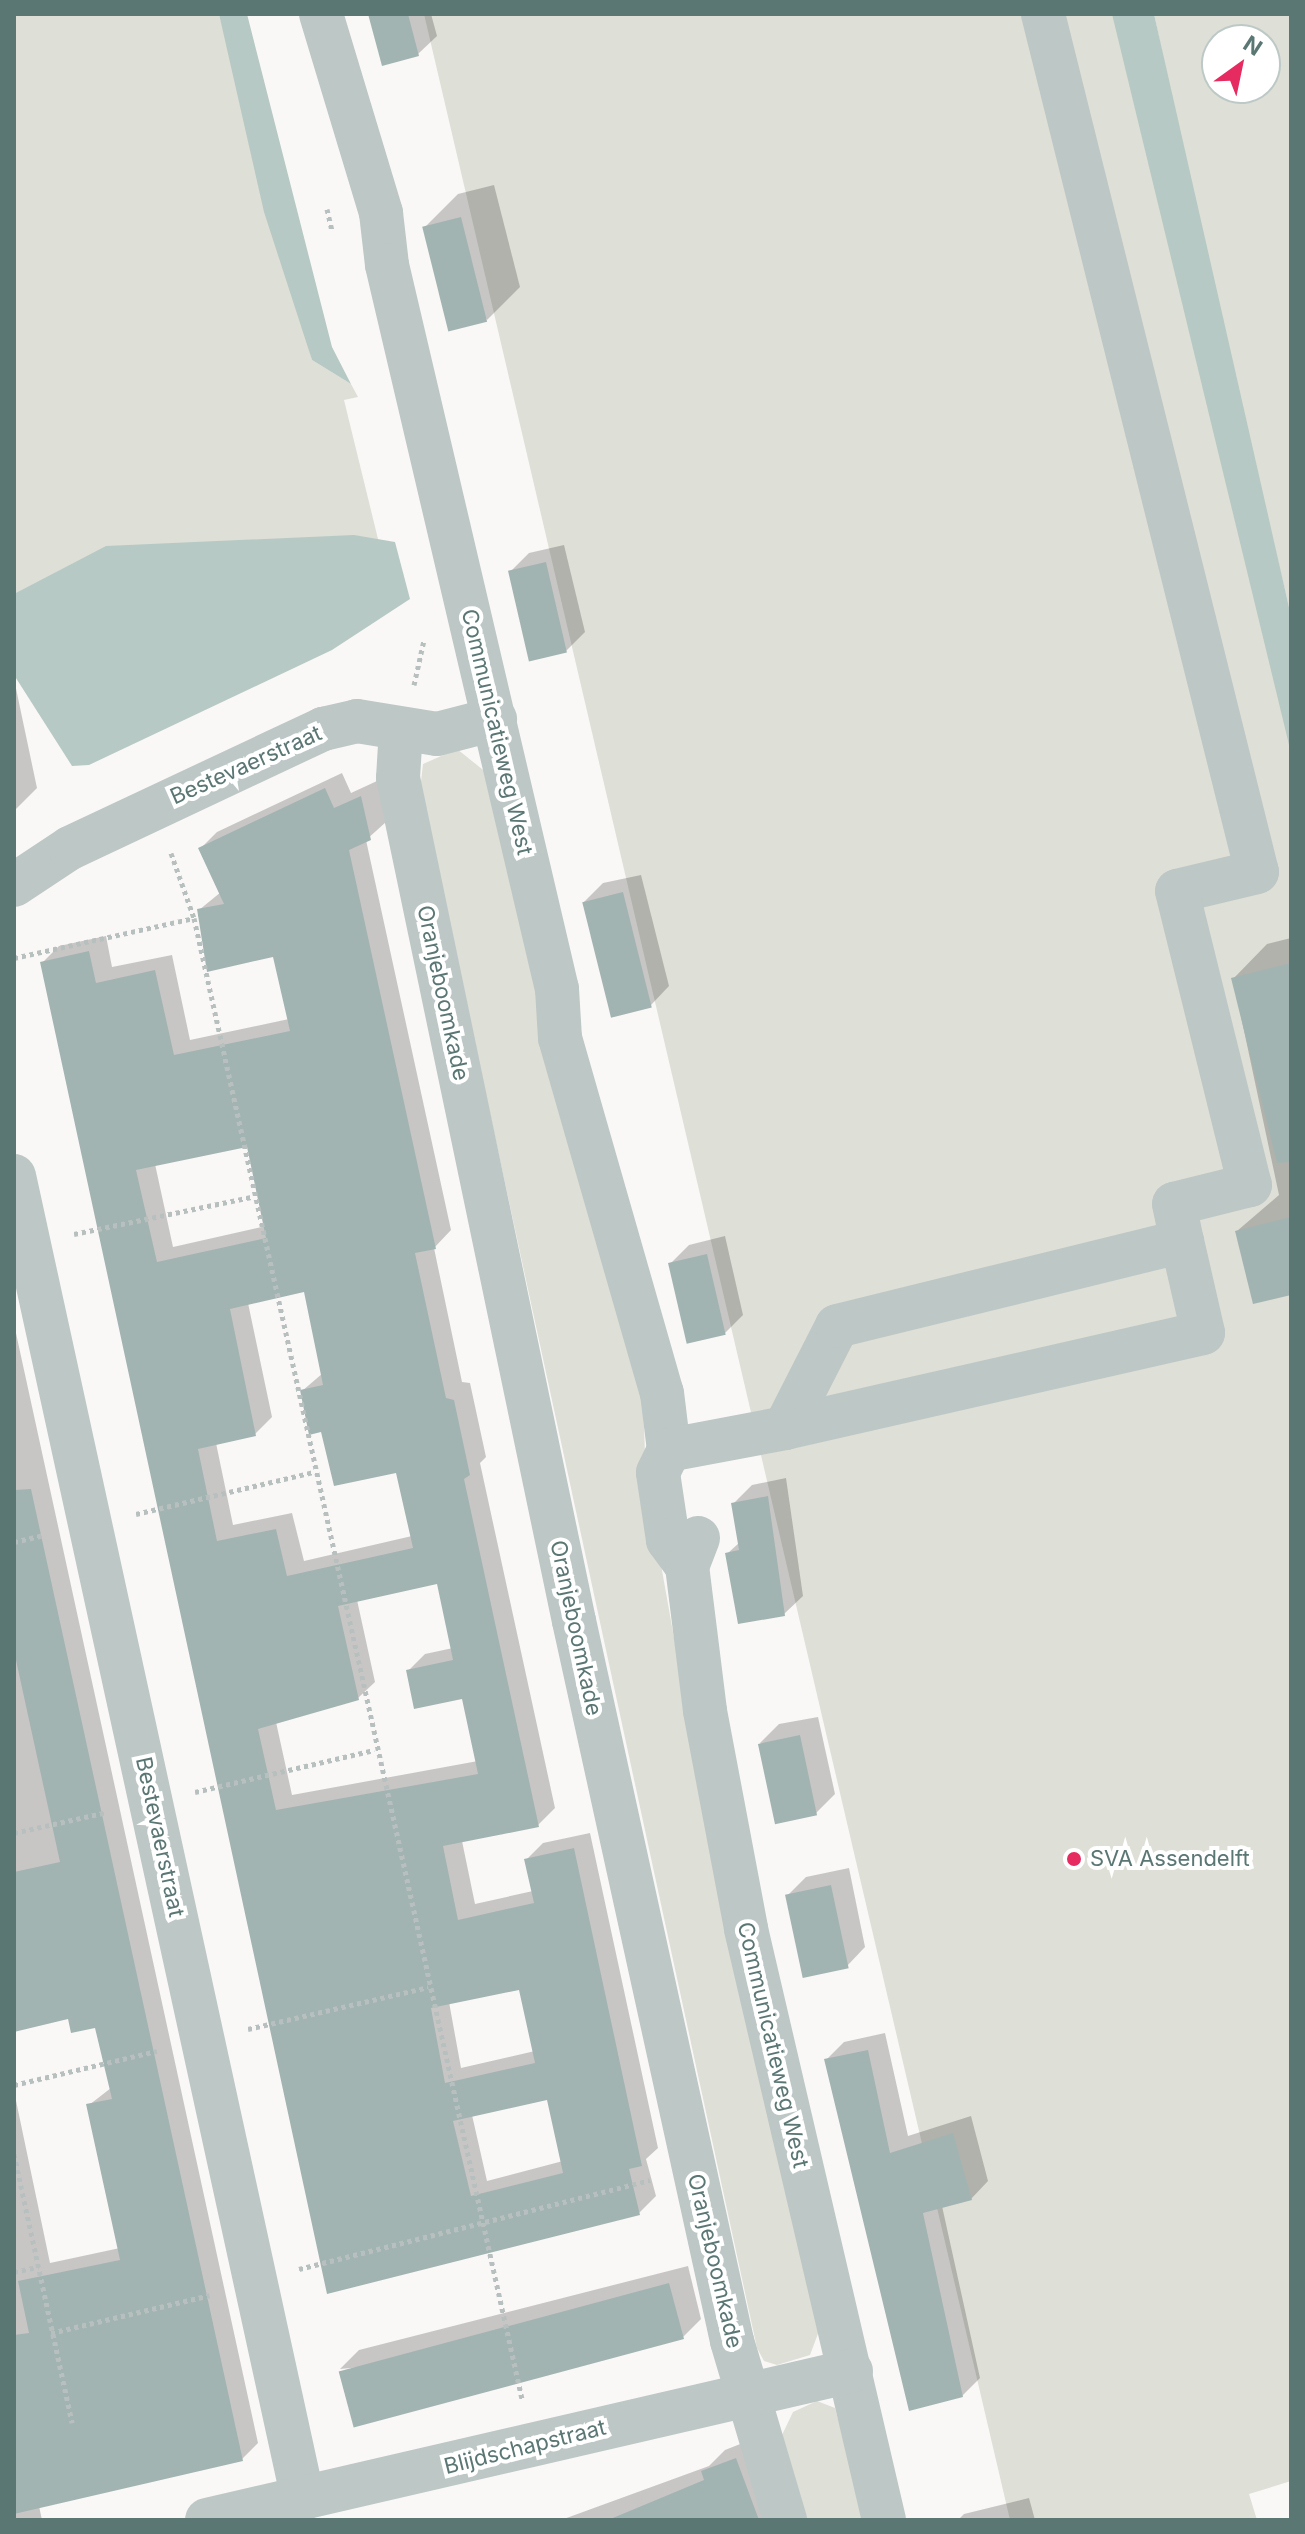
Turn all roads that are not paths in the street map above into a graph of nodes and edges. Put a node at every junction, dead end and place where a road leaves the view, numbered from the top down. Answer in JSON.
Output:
{"nodes":[{"id":1,"x":321,"y":14,"type":"edge"},
{"id":2,"x":1043,"y":14,"type":"edge"},
{"id":3,"x":495,"y":719,"type":"junction"},
{"id":4,"x":401,"y":729,"type":"junction"},
{"id":5,"x":14,"y":885,"type":"edge"},
{"id":6,"x":14,"y":1176,"type":"edge"},
{"id":7,"x":1182,"y":1241,"type":"junction"},
{"id":8,"x":785,"y":1428,"type":"junction"},
{"id":9,"x":669,"y":1450,"type":"junction"},
{"id":10,"x":851,"y":2371,"type":"junction"},
{"id":11,"x":747,"y":2394,"type":"junction"},
{"id":12,"x":293,"y":2507,"type":"edge"},
{"id":13,"x":207,"y":2520,"type":"edge"},
{"id":14,"x":785,"y":2520,"type":"edge"},
{"id":15,"x":884,"y":2520,"type":"edge"}],
"edges":[{"from":1,"to":3,"type":"street","name":"Communicatieweg West"},
{"from":2,"to":7,"type":"street"},
{"from":3,"to":4,"type":"street","name":"Bestevaerstraat"},
{"from":3,"to":9,"type":"street","name":"Communicatieweg West"},
{"from":4,"to":5,"type":"street","name":"Bestevaerstraat"},
{"from":4,"to":11,"type":"street","name":"Oranjeboomkade"},
{"from":6,"to":12,"type":"street","name":"Bestevaerstraat"},
{"from":7,"to":8,"type":"street"},
{"from":7,"to":8,"type":"street"},
{"from":8,"to":9,"type":"street"},
{"from":9,"to":10,"type":"street","name":"Communicatieweg West"},
{"from":10,"to":11,"type":"street","name":"Blijdschapstraat"},
{"from":10,"to":15,"type":"street","name":"Communicatieweg West"},
{"from":11,"to":12,"type":"street","name":"Blijdschapstraat"},
{"from":11,"to":14,"type":"street","name":"Oranjeboomkade"},
{"from":12,"to":13,"type":"street","name":"Blijdschapstraat"}]}
